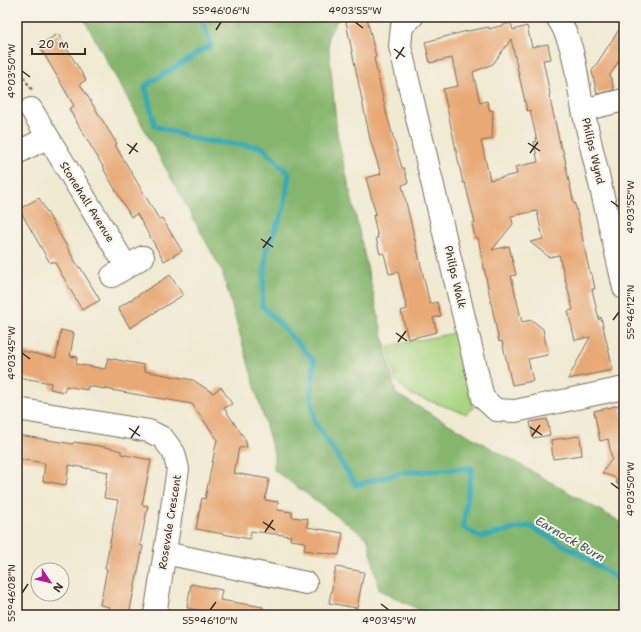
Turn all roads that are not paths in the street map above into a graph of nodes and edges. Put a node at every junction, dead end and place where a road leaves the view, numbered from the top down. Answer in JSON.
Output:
{"nodes":[{"id":1,"x":412,"y":17,"type":"edge"},
{"id":2,"x":557,"y":17,"type":"edge"},
{"id":3,"x":624,"y":100,"type":"edge"},
{"id":4,"x":31,"y":108,"type":"dead end"},
{"id":5,"x":583,"y":110,"type":"junction"},
{"id":6,"x":48,"y":137,"type":"junction"},
{"id":7,"x":17,"y":153,"type":"edge"},
{"id":8,"x":127,"y":266,"type":"dead end"},
{"id":9,"x":624,"y":288,"type":"edge"},
{"id":10,"x":624,"y":388,"type":"edge"},
{"id":11,"x":17,"y":409,"type":"edge"},
{"id":12,"x":166,"y":553,"type":"junction"},
{"id":13,"x":306,"y":583,"type":"dead end"},
{"id":14,"x":155,"y":615,"type":"edge"}],
"edges":[{"from":1,"to":10,"type":"street","name":"Philips Walk"},
{"from":2,"to":5,"type":"street","name":"Philips Wynd"},
{"from":3,"to":5,"type":"street"},
{"from":4,"to":6,"type":"street","name":"Stonehall Avenue"},
{"from":5,"to":9,"type":"street","name":"Philips Wynd"},
{"from":6,"to":7,"type":"street"},
{"from":6,"to":8,"type":"street","name":"Stonehall Avenue"},
{"from":11,"to":12,"type":"street","name":"Rosevale Crescent"},
{"from":12,"to":13,"type":"street"},
{"from":12,"to":14,"type":"street","name":"Rosevale Crescent"}]}
